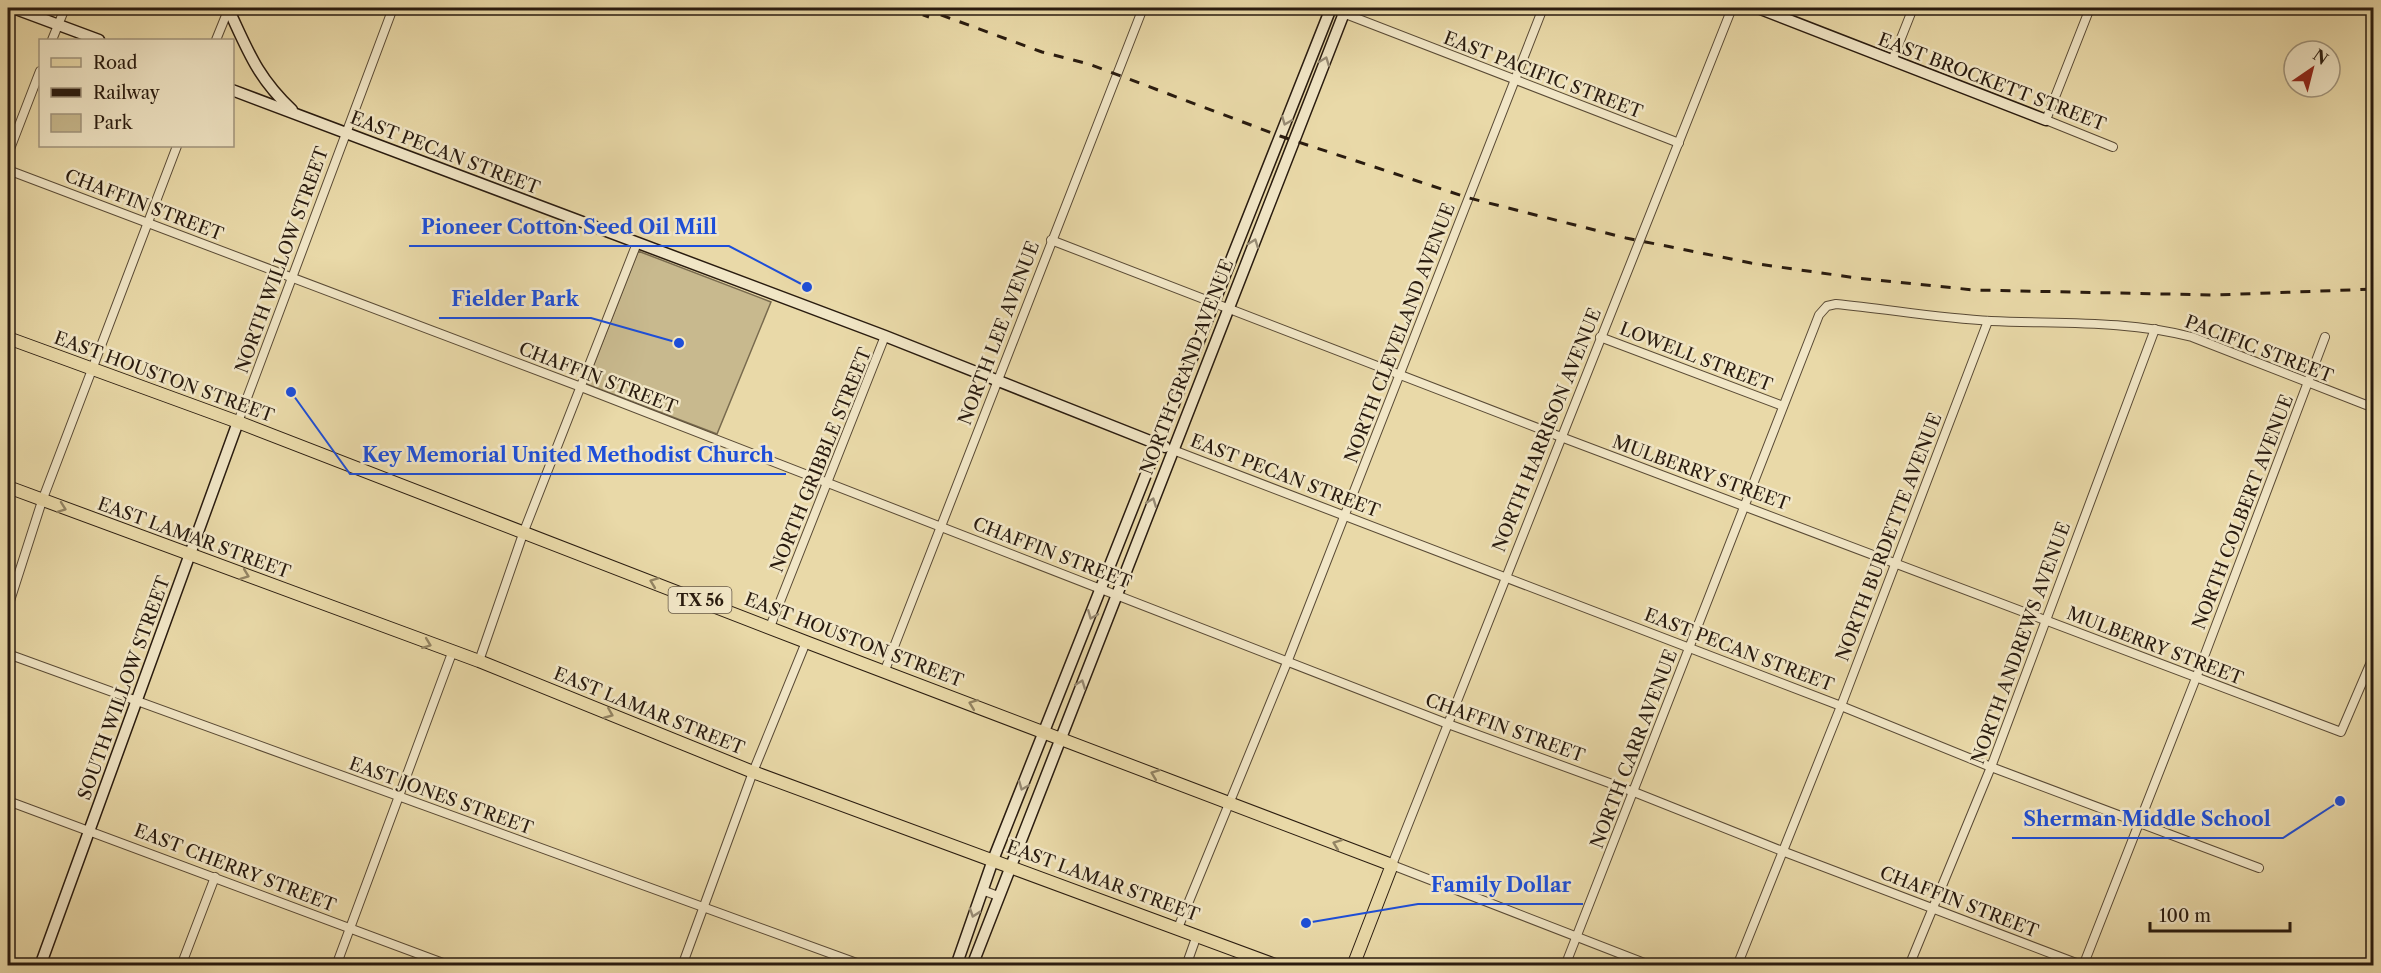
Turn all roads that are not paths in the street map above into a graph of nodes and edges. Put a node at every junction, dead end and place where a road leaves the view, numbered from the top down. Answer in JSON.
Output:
{"nodes":[{"id":1,"x":14,"y":8,"type":"edge"},
{"id":2,"x":65,"y":8,"type":"edge"},
{"id":3,"x":229,"y":8,"type":"edge"},
{"id":4,"x":393,"y":8,"type":"edge"},
{"id":5,"x":1143,"y":8,"type":"edge"},
{"id":6,"x":1331,"y":8,"type":"edge"},
{"id":7,"x":1543,"y":8,"type":"edge"},
{"id":8,"x":1732,"y":8,"type":"edge"},
{"id":9,"x":1758,"y":8,"type":"edge"},
{"id":10,"x":1913,"y":8,"type":"edge"},
{"id":11,"x":2090,"y":8,"type":"edge"},
{"id":12,"x":1344,"y":10,"type":"edge"},
{"id":13,"x":58,"y":26,"type":"junction"},
{"id":14,"x":52,"y":39,"type":"edge"},
{"id":15,"x":96,"y":39,"type":"edge"},
{"id":16,"x":216,"y":39,"type":"edge"},
{"id":17,"x":1893,"y":61,"type":"junction"},
{"id":18,"x":39,"y":73,"type":"edge"},
{"id":19,"x":1515,"y":81,"type":"junction"},
{"id":20,"x":234,"y":91,"type":"edge"},
{"id":21,"x":297,"y":114,"type":"junction"},
{"id":22,"x":2046,"y":120,"type":"junction"},
{"id":23,"x":344,"y":133,"type":"junction"},
{"id":24,"x":1679,"y":143,"type":"junction"},
{"id":25,"x":177,"y":147,"type":"edge"},
{"id":26,"x":2113,"y":147,"type":"dead end"},
{"id":27,"x":8,"y":154,"type":"edge"},
{"id":28,"x":8,"y":170,"type":"edge"},
{"id":29,"x":148,"y":222,"type":"junction"},
{"id":30,"x":1051,"y":240,"type":"junction"},
{"id":31,"x":637,"y":243,"type":"junction"},
{"id":32,"x":291,"y":277,"type":"junction"},
{"id":33,"x":1215,"y":302,"type":"junction"},
{"id":34,"x":1827,"y":306,"type":"joint"},
{"id":35,"x":1228,"y":308,"type":"junction"},
{"id":36,"x":1988,"y":321,"type":"junction"},
{"id":37,"x":2155,"y":329,"type":"junction"},
{"id":38,"x":885,"y":336,"type":"junction"},
{"id":39,"x":1600,"y":337,"type":"junction"},
{"id":40,"x":8,"y":338,"type":"edge"},
{"id":41,"x":2325,"y":338,"type":"dead end"},
{"id":42,"x":92,"y":370,"type":"junction"},
{"id":43,"x":1400,"y":373,"type":"junction"},
{"id":44,"x":997,"y":380,"type":"junction"},
{"id":45,"x":2308,"y":382,"type":"junction"},
{"id":46,"x":581,"y":387,"type":"junction"},
{"id":47,"x":1783,"y":406,"type":"junction"},
{"id":48,"x":2373,"y":408,"type":"edge"},
{"id":49,"x":238,"y":422,"type":"junction"},
{"id":50,"x":1561,"y":437,"type":"junction"},
{"id":51,"x":1159,"y":444,"type":"junction"},
{"id":52,"x":1173,"y":450,"type":"junction"},
{"id":53,"x":828,"y":483,"type":"junction"},
{"id":54,"x":8,"y":487,"type":"edge"},
{"id":55,"x":42,"y":501,"type":"junction"},
{"id":56,"x":1744,"y":505,"type":"junction"},
{"id":57,"x":1344,"y":517,"type":"junction"},
{"id":58,"x":941,"y":526,"type":"junction"},
{"id":59,"x":524,"y":531,"type":"junction"},
{"id":60,"x":190,"y":555,"type":"junction"},
{"id":61,"x":1894,"y":562,"type":"junction"},
{"id":62,"x":1504,"y":579,"type":"junction"},
{"id":63,"x":1102,"y":589,"type":"junction"},
{"id":64,"x":1116,"y":594,"type":"junction"},
{"id":65,"x":8,"y":607,"type":"edge"},
{"id":66,"x":2045,"y":619,"type":"junction"},
{"id":67,"x":771,"y":627,"type":"junction"},
{"id":68,"x":806,"y":642,"type":"junction"},
{"id":69,"x":1689,"y":649,"type":"junction"},
{"id":70,"x":452,"y":653,"type":"junction"},
{"id":71,"x":8,"y":654,"type":"edge"},
{"id":72,"x":2373,"y":655,"type":"edge"},
{"id":73,"x":1288,"y":660,"type":"junction"},
{"id":74,"x":479,"y":661,"type":"junction"},
{"id":75,"x":885,"y":670,"type":"junction"},
{"id":76,"x":2196,"y":678,"type":"junction"},
{"id":77,"x":137,"y":700,"type":"junction"},
{"id":78,"x":1841,"y":706,"type":"junction"},
{"id":79,"x":1448,"y":724,"type":"junction"},
{"id":80,"x":1045,"y":732,"type":"junction"},
{"id":81,"x":1060,"y":739,"type":"junction"},
{"id":82,"x":1991,"y":767,"type":"junction"},
{"id":83,"x":753,"y":772,"type":"junction"},
{"id":84,"x":1634,"y":792,"type":"junction"},
{"id":85,"x":398,"y":797,"type":"junction"},
{"id":86,"x":8,"y":801,"type":"edge"},
{"id":87,"x":1231,"y":803,"type":"junction"},
{"id":88,"x":2139,"y":821,"type":"junction"},
{"id":89,"x":90,"y":829,"type":"junction"},
{"id":90,"x":1782,"y":851,"type":"junction"},
{"id":91,"x":993,"y":860,"type":"junction"},
{"id":92,"x":1392,"y":865,"type":"junction"},
{"id":93,"x":1010,"y":866,"type":"junction"},
{"id":94,"x":2259,"y":868,"type":"dead end"},
{"id":95,"x":214,"y":877,"type":"junction"},
{"id":96,"x":982,"y":890,"type":"junction"},
{"id":97,"x":998,"y":896,"type":"junction"},
{"id":98,"x":703,"y":907,"type":"junction"},
{"id":99,"x":1932,"y":908,"type":"junction"},
{"id":100,"x":349,"y":928,"type":"junction"},
{"id":101,"x":1178,"y":928,"type":"junction"},
{"id":102,"x":1197,"y":935,"type":"junction"},
{"id":103,"x":1576,"y":937,"type":"junction"},
{"id":104,"x":1356,"y":962,"type":"edge"},
{"id":105,"x":2083,"y":965,"type":"edge"},
{"id":106,"x":40,"y":966,"type":"edge"},
{"id":107,"x":181,"y":966,"type":"edge"},
{"id":108,"x":336,"y":966,"type":"edge"},
{"id":109,"x":451,"y":966,"type":"edge"},
{"id":110,"x":682,"y":966,"type":"edge"},
{"id":111,"x":866,"y":966,"type":"edge"},
{"id":112,"x":956,"y":966,"type":"edge"},
{"id":113,"x":972,"y":966,"type":"edge"},
{"id":114,"x":1186,"y":966,"type":"edge"},
{"id":115,"x":1278,"y":966,"type":"edge"},
{"id":116,"x":1565,"y":966,"type":"edge"},
{"id":117,"x":1652,"y":966,"type":"edge"},
{"id":118,"x":1737,"y":966,"type":"edge"},
{"id":119,"x":1910,"y":966,"type":"edge"}],
"edges":[{"from":1,"to":13,"type":"street"},
{"from":2,"to":13,"type":"street"},
{"from":3,"to":16,"type":"street"},
{"from":3,"to":21,"type":"street"},
{"from":4,"to":23,"type":"street","name":"NORTH WILLOW STREET"},
{"from":5,"to":30,"type":"street","name":"NORTH LEE AVENUE"},
{"from":6,"to":12,"type":"street","name":"EAST PACIFIC STREET"},
{"from":6,"to":33,"type":"street","name":"NORTH GRAND AVENUE","one_way":true},
{"from":7,"to":19,"type":"street","name":"NORTH CLEVELAND AVENUE"},
{"from":8,"to":24,"type":"street","name":"NORTH HARRISON AVENUE"},
{"from":9,"to":17,"type":"street","name":"EAST BROCKETT STREET"},
{"from":10,"to":17,"type":"street"},
{"from":11,"to":22,"type":"street"},
{"from":12,"to":19,"type":"street","name":"EAST PACIFIC STREET"},
{"from":35,"to":12,"type":"street","name":"NORTH GRAND AVENUE","one_way":true},
{"from":13,"to":14,"type":"street"},
{"from":13,"to":15,"type":"street"},
{"from":17,"to":22,"type":"street","name":"EAST BROCKETT STREET"},
{"from":18,"to":27,"type":"street"},
{"from":19,"to":24,"type":"street","name":"EAST PACIFIC STREET"},
{"from":19,"to":43,"type":"street","name":"NORTH CLEVELAND AVENUE"},
{"from":20,"to":21,"type":"street","name":"EAST PECAN STREET"},
{"from":21,"to":23,"type":"street","name":"EAST PECAN STREET"},
{"from":22,"to":26,"type":"street","name":"EAST BROCKETT STREET"},
{"from":23,"to":31,"type":"street","name":"EAST PECAN STREET"},
{"from":23,"to":32,"type":"street","name":"NORTH WILLOW STREET"},
{"from":24,"to":39,"type":"street","name":"NORTH HARRISON AVENUE"},
{"from":25,"to":29,"type":"street"},
{"from":28,"to":29,"type":"street","name":"CHAFFIN STREET"},
{"from":29,"to":32,"type":"street","name":"CHAFFIN STREET"},
{"from":29,"to":42,"type":"street"},
{"from":30,"to":33,"type":"street","name":"MULBERRY STREET"},
{"from":30,"to":44,"type":"street","name":"NORTH LEE AVENUE"},
{"from":31,"to":38,"type":"street","name":"EAST PECAN STREET"},
{"from":31,"to":46,"type":"street"},
{"from":32,"to":46,"type":"street","name":"CHAFFIN STREET"},
{"from":32,"to":49,"type":"street","name":"NORTH WILLOW STREET"},
{"from":33,"to":35,"type":"street","name":"MULBERRY STREET"},
{"from":33,"to":51,"type":"street","name":"NORTH GRAND AVENUE"},
{"from":34,"to":36,"type":"street","name":"PACIFIC STREET"},
{"from":34,"to":47,"type":"street","name":"NORTH CARR AVENUE"},
{"from":35,"to":43,"type":"street","name":"MULBERRY STREET"},
{"from":35,"to":52,"type":"street","name":"NORTH GRAND AVENUE"},
{"from":36,"to":37,"type":"street","name":"PACIFIC STREET"},
{"from":36,"to":61,"type":"street","name":"NORTH BURDETTE AVENUE"},
{"from":37,"to":45,"type":"street","name":"PACIFIC STREET"},
{"from":37,"to":66,"type":"street","name":"NORTH ANDREWS AVENUE"},
{"from":38,"to":44,"type":"street","name":"EAST PECAN STREET"},
{"from":38,"to":53,"type":"street","name":"NORTH GRIBBLE STREET"},
{"from":39,"to":47,"type":"street","name":"LOWELL STREET"},
{"from":39,"to":50,"type":"street","name":"NORTH HARRISON AVENUE"},
{"from":40,"to":42,"type":"main road","name":"EAST HOUSTON STREET","number":"TX 56"},
{"from":41,"to":45,"type":"street","name":"NORTH COLBERT AVENUE"},
{"from":42,"to":49,"type":"main road","name":"EAST HOUSTON STREET","number":"TX 56"},
{"from":42,"to":55,"type":"street"},
{"from":43,"to":50,"type":"street","name":"MULBERRY STREET"},
{"from":43,"to":57,"type":"street","name":"NORTH CLEVELAND AVENUE"},
{"from":44,"to":51,"type":"street","name":"EAST PECAN STREET"},
{"from":44,"to":58,"type":"street","name":"NORTH LEE AVENUE"},
{"from":45,"to":48,"type":"street","name":"PACIFIC STREET"},
{"from":45,"to":76,"type":"street","name":"NORTH COLBERT AVENUE"},
{"from":46,"to":53,"type":"street","name":"CHAFFIN STREET"},
{"from":46,"to":59,"type":"street"},
{"from":47,"to":56,"type":"street","name":"NORTH CARR AVENUE"},
{"from":49,"to":59,"type":"main road","name":"EAST HOUSTON STREET","number":"TX 56"},
{"from":49,"to":60,"type":"street","name":"SOUTH WILLOW STREET"},
{"from":50,"to":56,"type":"street","name":"MULBERRY STREET"},
{"from":50,"to":62,"type":"street","name":"NORTH HARRISON AVENUE"},
{"from":51,"to":52,"type":"street","name":"EAST PECAN STREET"},
{"from":51,"to":63,"type":"street","name":"NORTH GRAND AVENUE"},
{"from":52,"to":57,"type":"street","name":"EAST PECAN STREET"},
{"from":64,"to":52,"type":"street","name":"NORTH GRAND AVENUE","one_way":true},
{"from":53,"to":58,"type":"street","name":"CHAFFIN STREET"},
{"from":53,"to":67,"type":"street","name":"NORTH GRIBBLE STREET"},
{"from":54,"to":55,"type":"main road","name":"EAST LAMAR STREET"},
{"from":55,"to":60,"type":"main road","name":"EAST LAMAR STREET","one_way":true},
{"from":55,"to":65,"type":"street"},
{"from":56,"to":61,"type":"street","name":"MULBERRY STREET"},
{"from":56,"to":69,"type":"street","name":"NORTH CARR AVENUE"},
{"from":57,"to":62,"type":"street","name":"EAST PECAN STREET"},
{"from":57,"to":73,"type":"street","name":"NORTH CLEVELAND AVENUE"},
{"from":58,"to":63,"type":"street","name":"CHAFFIN STREET"},
{"from":58,"to":75,"type":"street","name":"NORTH LEE AVENUE"},
{"from":67,"to":59,"type":"main road","name":"EAST HOUSTON STREET","number":"TX 56","one_way":true},
{"from":59,"to":74,"type":"street"},
{"from":60,"to":70,"type":"main road","name":"EAST LAMAR STREET","one_way":true},
{"from":60,"to":77,"type":"street","name":"SOUTH WILLOW STREET"},
{"from":61,"to":66,"type":"street","name":"MULBERRY STREET"},
{"from":61,"to":78,"type":"street","name":"NORTH BURDETTE AVENUE"},
{"from":62,"to":69,"type":"street","name":"EAST PECAN STREET"},
{"from":62,"to":79,"type":"street","name":"NORTH HARRISON AVENUE"},
{"from":63,"to":64,"type":"street","name":"CHAFFIN STREET"},
{"from":63,"to":80,"type":"street","name":"NORTH GRAND AVENUE","one_way":true},
{"from":64,"to":73,"type":"street","name":"CHAFFIN STREET"},
{"from":81,"to":64,"type":"street","name":"NORTH GRAND AVENUE","one_way":true},
{"from":66,"to":76,"type":"street","name":"MULBERRY STREET"},
{"from":66,"to":82,"type":"street","name":"NORTH ANDREWS AVENUE"},
{"from":67,"to":68,"type":"main road","name":"EAST HOUSTON STREET","number":"TX 56"},
{"from":68,"to":75,"type":"main road","name":"EAST HOUSTON STREET","number":"TX 56"},
{"from":68,"to":83,"type":"street"},
{"from":69,"to":78,"type":"street","name":"EAST PECAN STREET"},
{"from":69,"to":84,"type":"street","name":"NORTH CARR AVENUE"},
{"from":70,"to":74,"type":"main road","name":"EAST LAMAR STREET"},
{"from":70,"to":85,"type":"street"},
{"from":71,"to":77,"type":"street","name":"EAST JONES STREET"},
{"from":72,"to":76,"type":"street","name":"MULBERRY STREET"},
{"from":73,"to":79,"type":"street","name":"CHAFFIN STREET"},
{"from":73,"to":87,"type":"street","name":"NORTH CLEVELAND AVENUE"},
{"from":74,"to":83,"type":"main road","name":"EAST LAMAR STREET","one_way":true},
{"from":80,"to":75,"type":"main road","name":"EAST HOUSTON STREET","number":"TX 56","one_way":true},
{"from":76,"to":88,"type":"street","name":"NORTH COLBERT AVENUE"},
{"from":77,"to":85,"type":"street","name":"EAST JONES STREET"},
{"from":77,"to":89,"type":"street","name":"SOUTH WILLOW STREET"},
{"from":78,"to":82,"type":"street","name":"EAST PECAN STREET"},
{"from":78,"to":90,"type":"street","name":"NORTH BURDETTE AVENUE"},
{"from":79,"to":84,"type":"street","name":"CHAFFIN STREET"},
{"from":79,"to":92,"type":"street","name":"NORTH HARRISON AVENUE"},
{"from":80,"to":81,"type":"main road","name":"EAST HOUSTON STREET","number":"TX 56"},
{"from":80,"to":91,"type":"street","name":"NORTH GRAND AVENUE","one_way":true},
{"from":87,"to":81,"type":"main road","name":"EAST HOUSTON STREET","number":"TX 56","one_way":true},
{"from":81,"to":93,"type":"street","name":"NORTH GRAND AVENUE"},
{"from":82,"to":88,"type":"street","name":"EAST PECAN STREET"},
{"from":82,"to":99,"type":"street","name":"NORTH ANDREWS AVENUE"},
{"from":83,"to":91,"type":"main road","name":"EAST LAMAR STREET"},
{"from":83,"to":98,"type":"street"},
{"from":84,"to":90,"type":"street","name":"CHAFFIN STREET"},
{"from":84,"to":103,"type":"street","name":"NORTH CARR AVENUE"},
{"from":85,"to":98,"type":"street","name":"EAST JONES STREET"},
{"from":85,"to":100,"type":"street"},
{"from":86,"to":89,"type":"street","name":"EAST CHERRY STREET"},
{"from":92,"to":87,"type":"main road","name":"EAST HOUSTON STREET","number":"TX 56","one_way":true},
{"from":87,"to":101,"type":"street","name":"NORTH CLEVELAND AVENUE"},
{"from":88,"to":94,"type":"street","name":"EAST PECAN STREET"},
{"from":88,"to":105,"type":"street","name":"NORTH COLBERT AVENUE"},
{"from":89,"to":95,"type":"street","name":"EAST CHERRY STREET"},
{"from":89,"to":106,"type":"street","name":"SOUTH WILLOW STREET"},
{"from":90,"to":99,"type":"street","name":"CHAFFIN STREET"},
{"from":90,"to":118,"type":"street","name":"NORTH BURDETTE AVENUE"},
{"from":91,"to":93,"type":"main road","name":"EAST LAMAR STREET"},
{"from":91,"to":96,"type":"street","name":"NORTH GRAND AVENUE"},
{"from":92,"to":103,"type":"street","name":"EAST HOUSTON STREET"},
{"from":92,"to":104,"type":"main road"},
{"from":93,"to":97,"type":"street","name":"NORTH GRAND AVENUE"},
{"from":93,"to":101,"type":"main road","name":"EAST LAMAR STREET"},
{"from":95,"to":100,"type":"street","name":"EAST CHERRY STREET"},
{"from":95,"to":107,"type":"street"},
{"from":96,"to":97,"type":"street"},
{"from":96,"to":112,"type":"street","name":"NORTH GRAND AVENUE","one_way":true},
{"from":97,"to":113,"type":"street","name":"NORTH GRAND AVENUE"},
{"from":98,"to":110,"type":"street"},
{"from":98,"to":111,"type":"street","name":"EAST JONES STREET"},
{"from":99,"to":105,"type":"street","name":"CHAFFIN STREET"},
{"from":99,"to":119,"type":"street","name":"NORTH ANDREWS AVENUE"},
{"from":100,"to":108,"type":"street"},
{"from":100,"to":109,"type":"street","name":"EAST CHERRY STREET"},
{"from":101,"to":102,"type":"main road","name":"EAST LAMAR STREET"},
{"from":102,"to":114,"type":"street"},
{"from":102,"to":115,"type":"main road","name":"EAST LAMAR STREET"},
{"from":103,"to":116,"type":"street","name":"NORTH CARR AVENUE"},
{"from":103,"to":117,"type":"street","name":"EAST HOUSTON STREET"}]}
